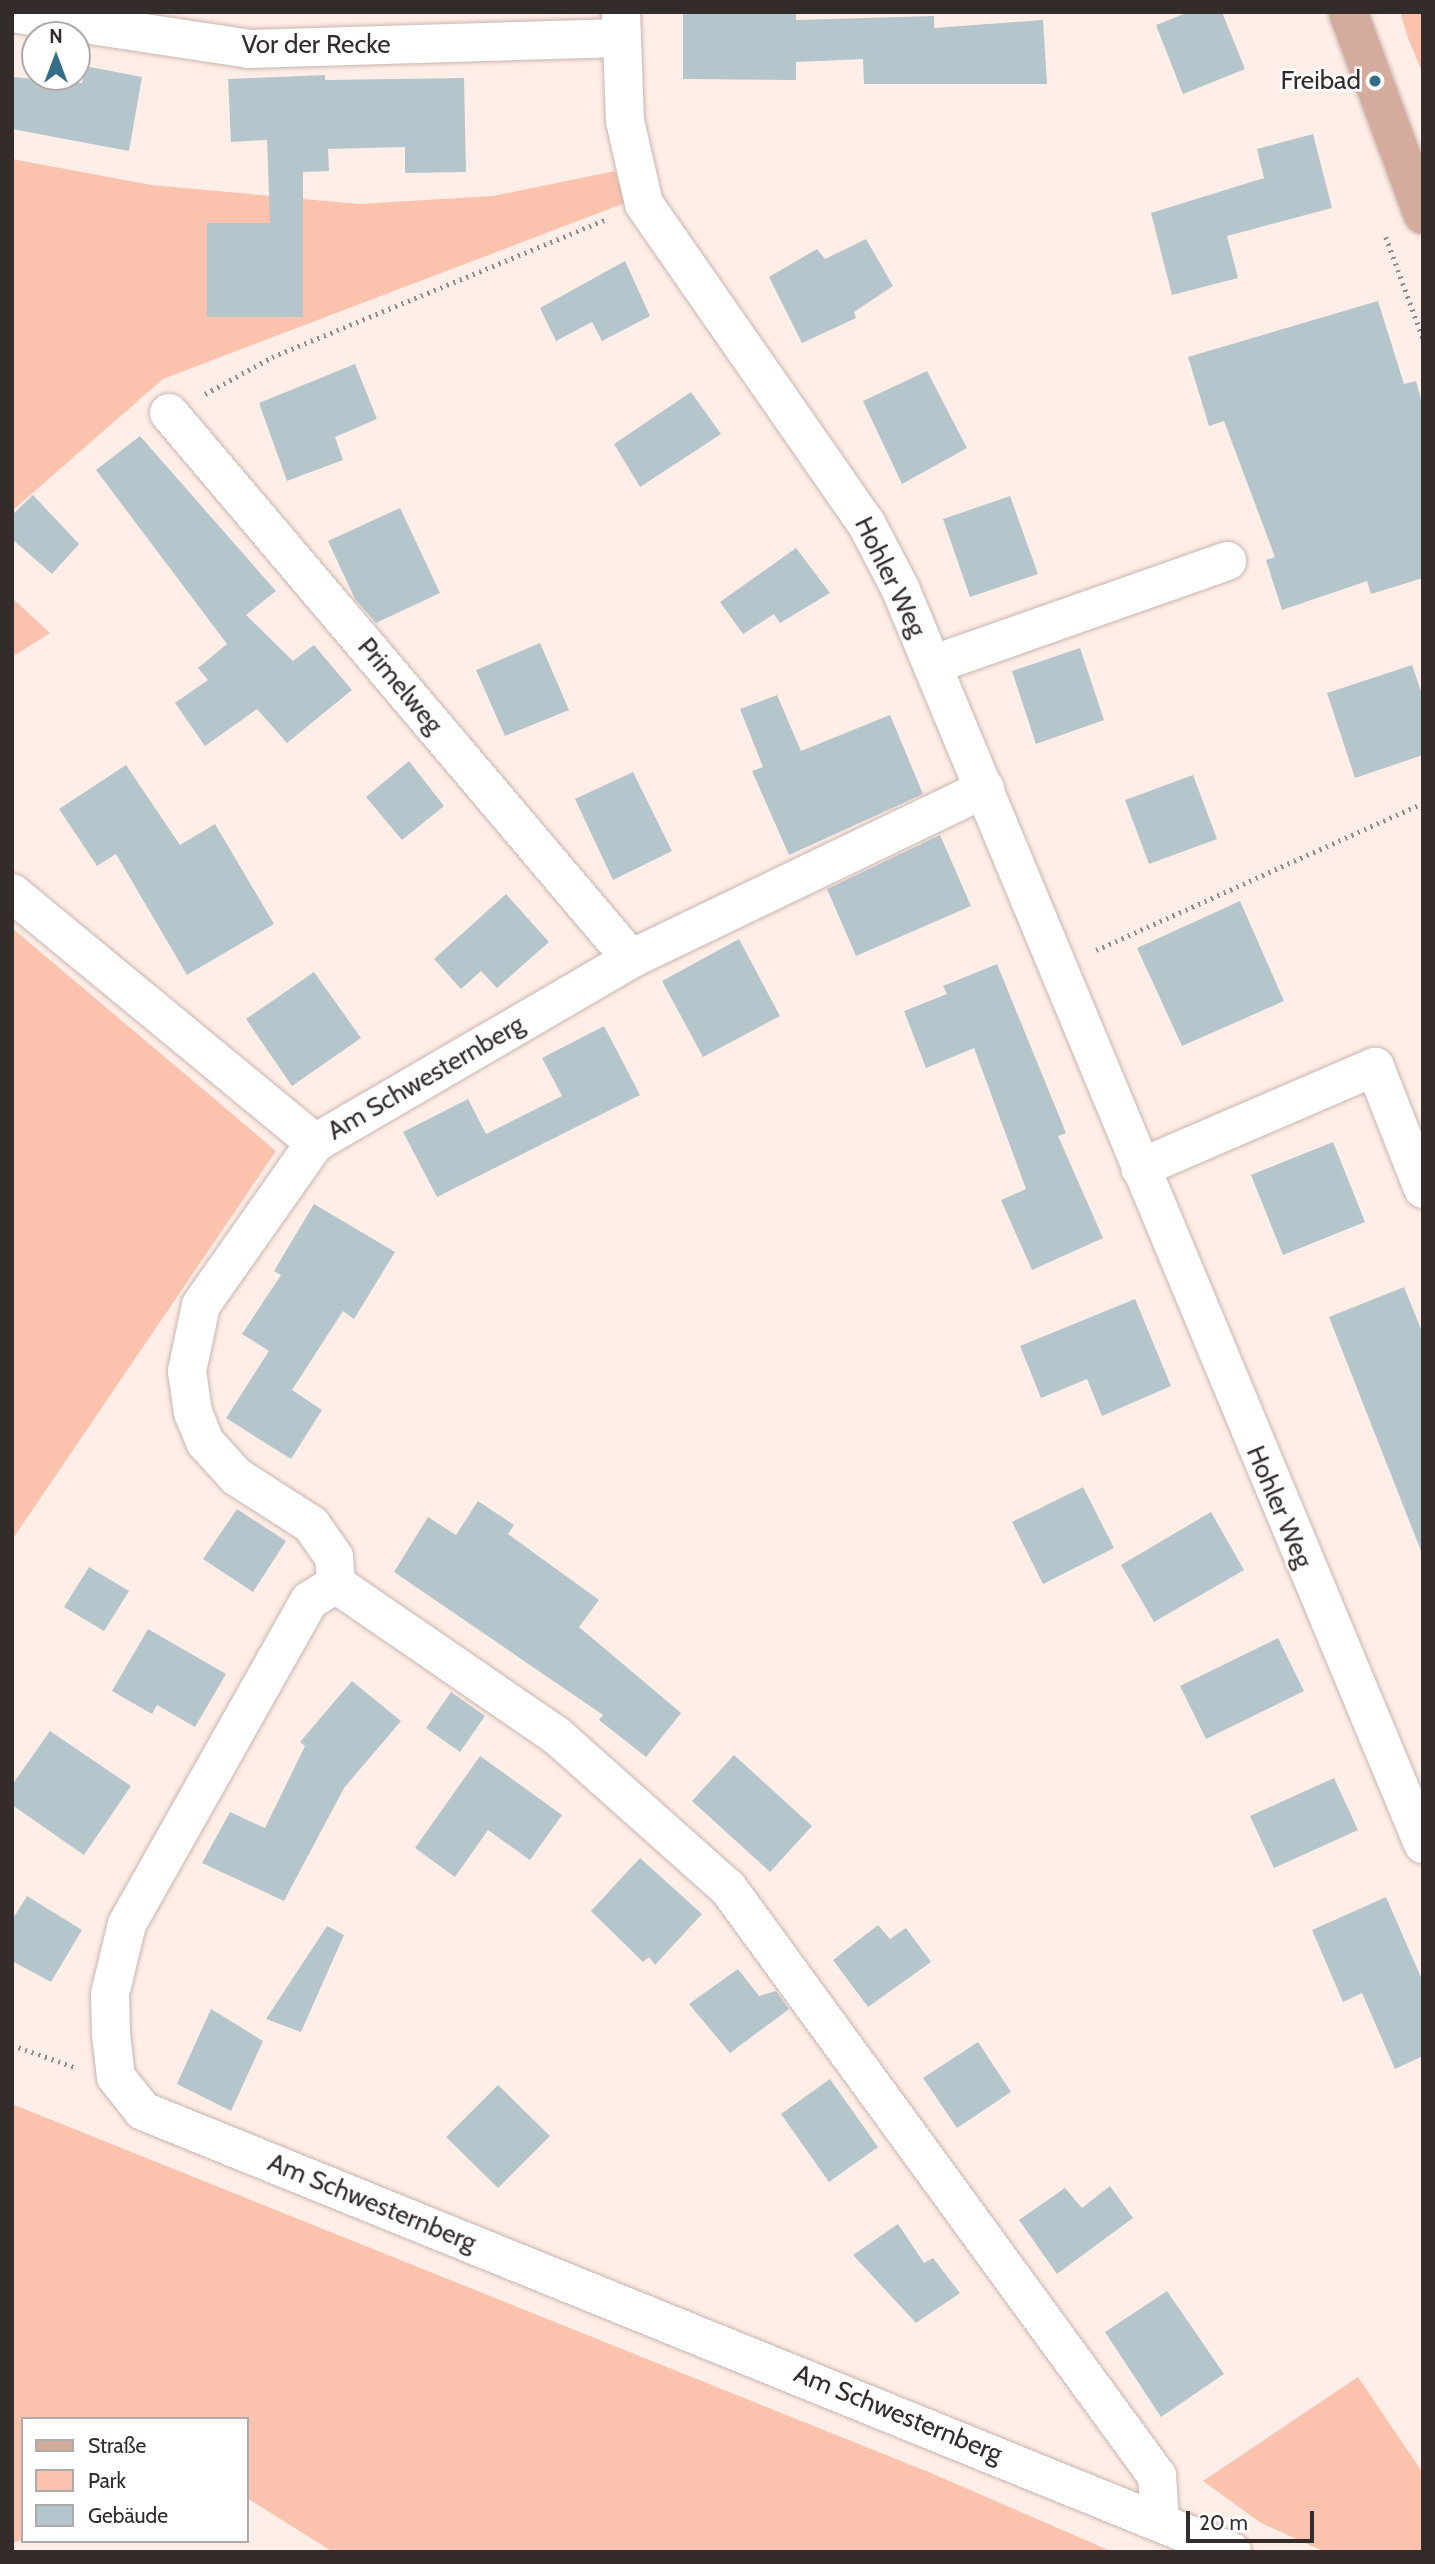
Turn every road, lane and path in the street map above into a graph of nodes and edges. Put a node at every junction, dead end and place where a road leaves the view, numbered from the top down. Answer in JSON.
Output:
{"nodes":[{"id":1,"x":1348,"y":12,"type":"edge"},
{"id":2,"x":12,"y":13,"type":"edge"},
{"id":3,"x":621,"y":25,"type":"edge"},
{"id":4,"x":644,"y":204,"type":"junction"},
{"id":5,"x":1423,"y":215,"type":"edge"},
{"id":6,"x":169,"y":413,"type":"joint"},
{"id":7,"x":1227,"y":561,"type":"dead end"},
{"id":8,"x":932,"y":666,"type":"junction"},
{"id":9,"x":985,"y":789,"type":"junction"},
{"id":10,"x":1423,"y":803,"type":"edge"},
{"id":11,"x":12,"y":893,"type":"edge"},
{"id":12,"x":631,"y":959,"type":"junction"},
{"id":13,"x":1057,"y":967,"type":"junction"},
{"id":14,"x":315,"y":1143,"type":"junction"},
{"id":15,"x":1140,"y":1168,"type":"junction"},
{"id":16,"x":1423,"y":1189,"type":"edge"},
{"id":17,"x":336,"y":1584,"type":"junction"},
{"id":18,"x":1423,"y":1844,"type":"edge"},
{"id":19,"x":12,"y":2045,"type":"edge"},
{"id":20,"x":57,"y":2062,"type":"dead end"},
{"id":21,"x":1160,"y":2519,"type":"junction"},
{"id":22,"x":1232,"y":2552,"type":"edge"}],
"edges":[{"from":1,"to":5,"type":"main road"},
{"from":2,"to":3,"type":"street","name":"Vor der Recke"},
{"from":3,"to":4,"type":"street","name":"Hohler Weg"},
{"from":4,"to":6,"type":"path"},
{"from":4,"to":8,"type":"street","name":"Hohler Weg"},
{"from":6,"to":12,"type":"street","name":"Primelweg"},
{"from":7,"to":8,"type":"street"},
{"from":8,"to":9,"type":"street","name":"Hohler Weg"},
{"from":9,"to":12,"type":"street","name":"Am Schwesternberg"},
{"from":9,"to":13,"type":"street","name":"Hohler Weg"},
{"from":10,"to":13,"type":"path"},
{"from":11,"to":14,"type":"street"},
{"from":12,"to":14,"type":"street","name":"Am Schwesternberg"},
{"from":13,"to":15,"type":"street","name":"Hohler Weg"},
{"from":14,"to":17,"type":"street","name":"Am Schwesternberg"},
{"from":15,"to":16,"type":"street"},
{"from":15,"to":18,"type":"street","name":"Hohler Weg"},
{"from":17,"to":21,"type":"street"},
{"from":17,"to":21,"type":"street","name":"Am Schwesternberg"},
{"from":19,"to":20,"type":"path"},
{"from":21,"to":22,"type":"street","name":"Am Schwesternberg"}]}
